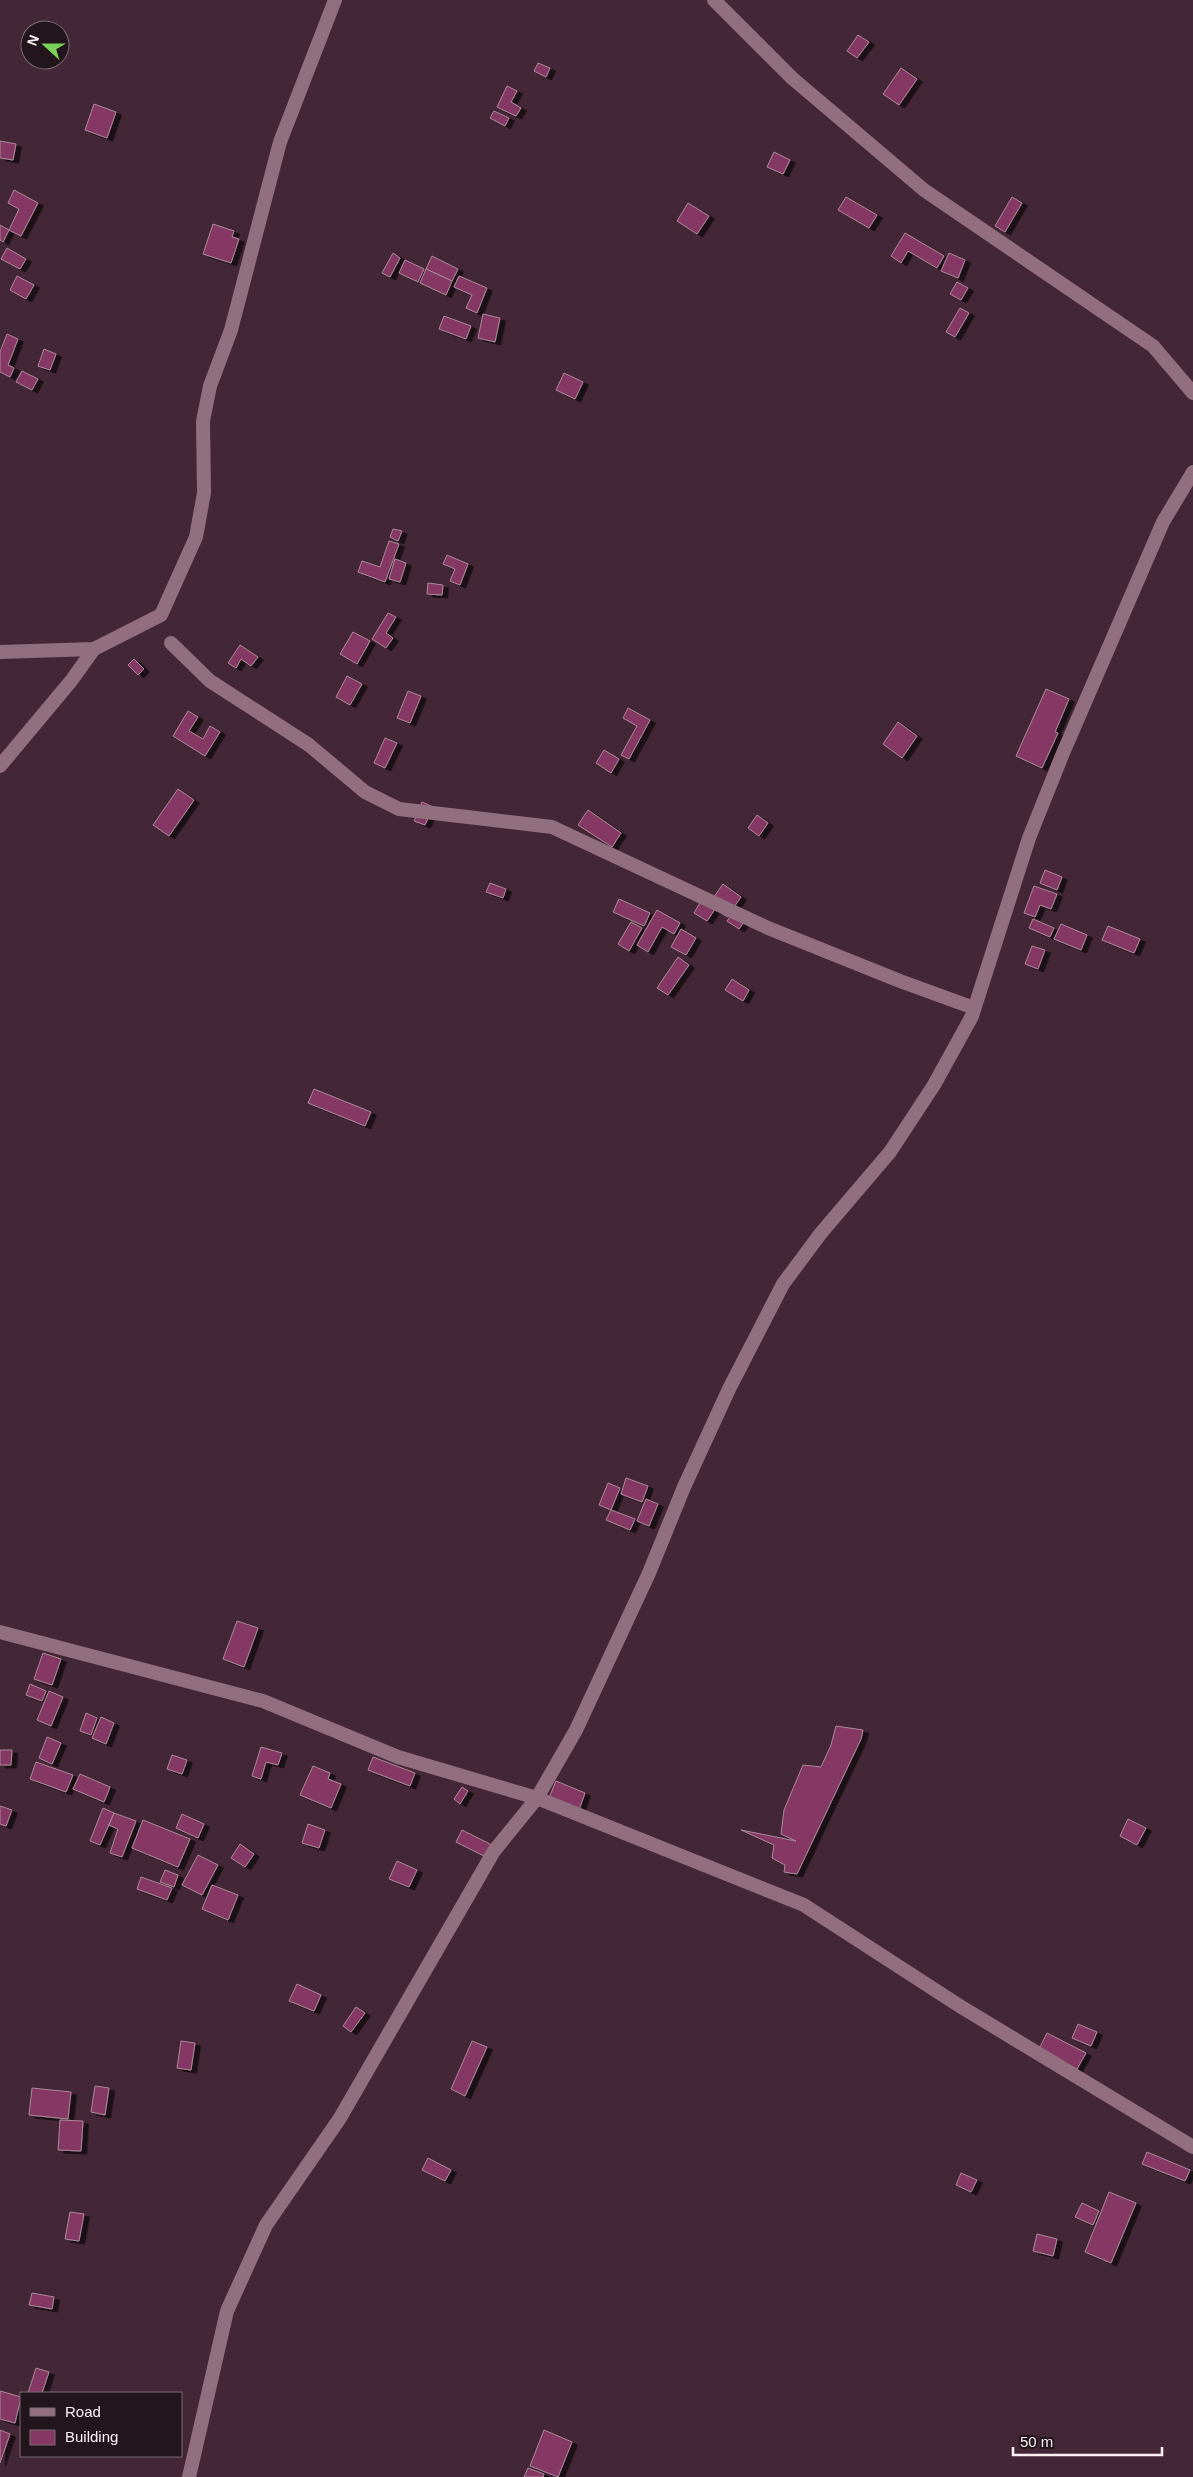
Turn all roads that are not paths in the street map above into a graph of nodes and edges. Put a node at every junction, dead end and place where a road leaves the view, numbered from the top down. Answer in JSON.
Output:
{"nodes":[{"id":1,"x":335,"y":0,"type":"edge"},
{"id":2,"x":714,"y":0,"type":"edge"},
{"id":3,"x":1193,"y":393,"type":"edge"},
{"id":4,"x":1193,"y":472,"type":"edge"},
{"id":5,"x":172,"y":643,"type":"dead end"},
{"id":6,"x":94,"y":649,"type":"junction"},
{"id":7,"x":0,"y":652,"type":"edge"},
{"id":8,"x":0,"y":766,"type":"edge"},
{"id":9,"x":974,"y":1008,"type":"junction"},
{"id":10,"x":0,"y":1632,"type":"edge"},
{"id":11,"x":536,"y":1798,"type":"junction"},
{"id":12,"x":1193,"y":2147,"type":"edge"},
{"id":13,"x":189,"y":2477,"type":"edge"}],
"edges":[{"from":1,"to":6,"type":"street"},
{"from":2,"to":3,"type":"street"},
{"from":4,"to":9,"type":"street"},
{"from":5,"to":9,"type":"street"},
{"from":6,"to":7,"type":"street"},
{"from":6,"to":8,"type":"street"},
{"from":9,"to":11,"type":"street"},
{"from":10,"to":11,"type":"street"},
{"from":11,"to":12,"type":"street"},
{"from":11,"to":13,"type":"street"}]}
